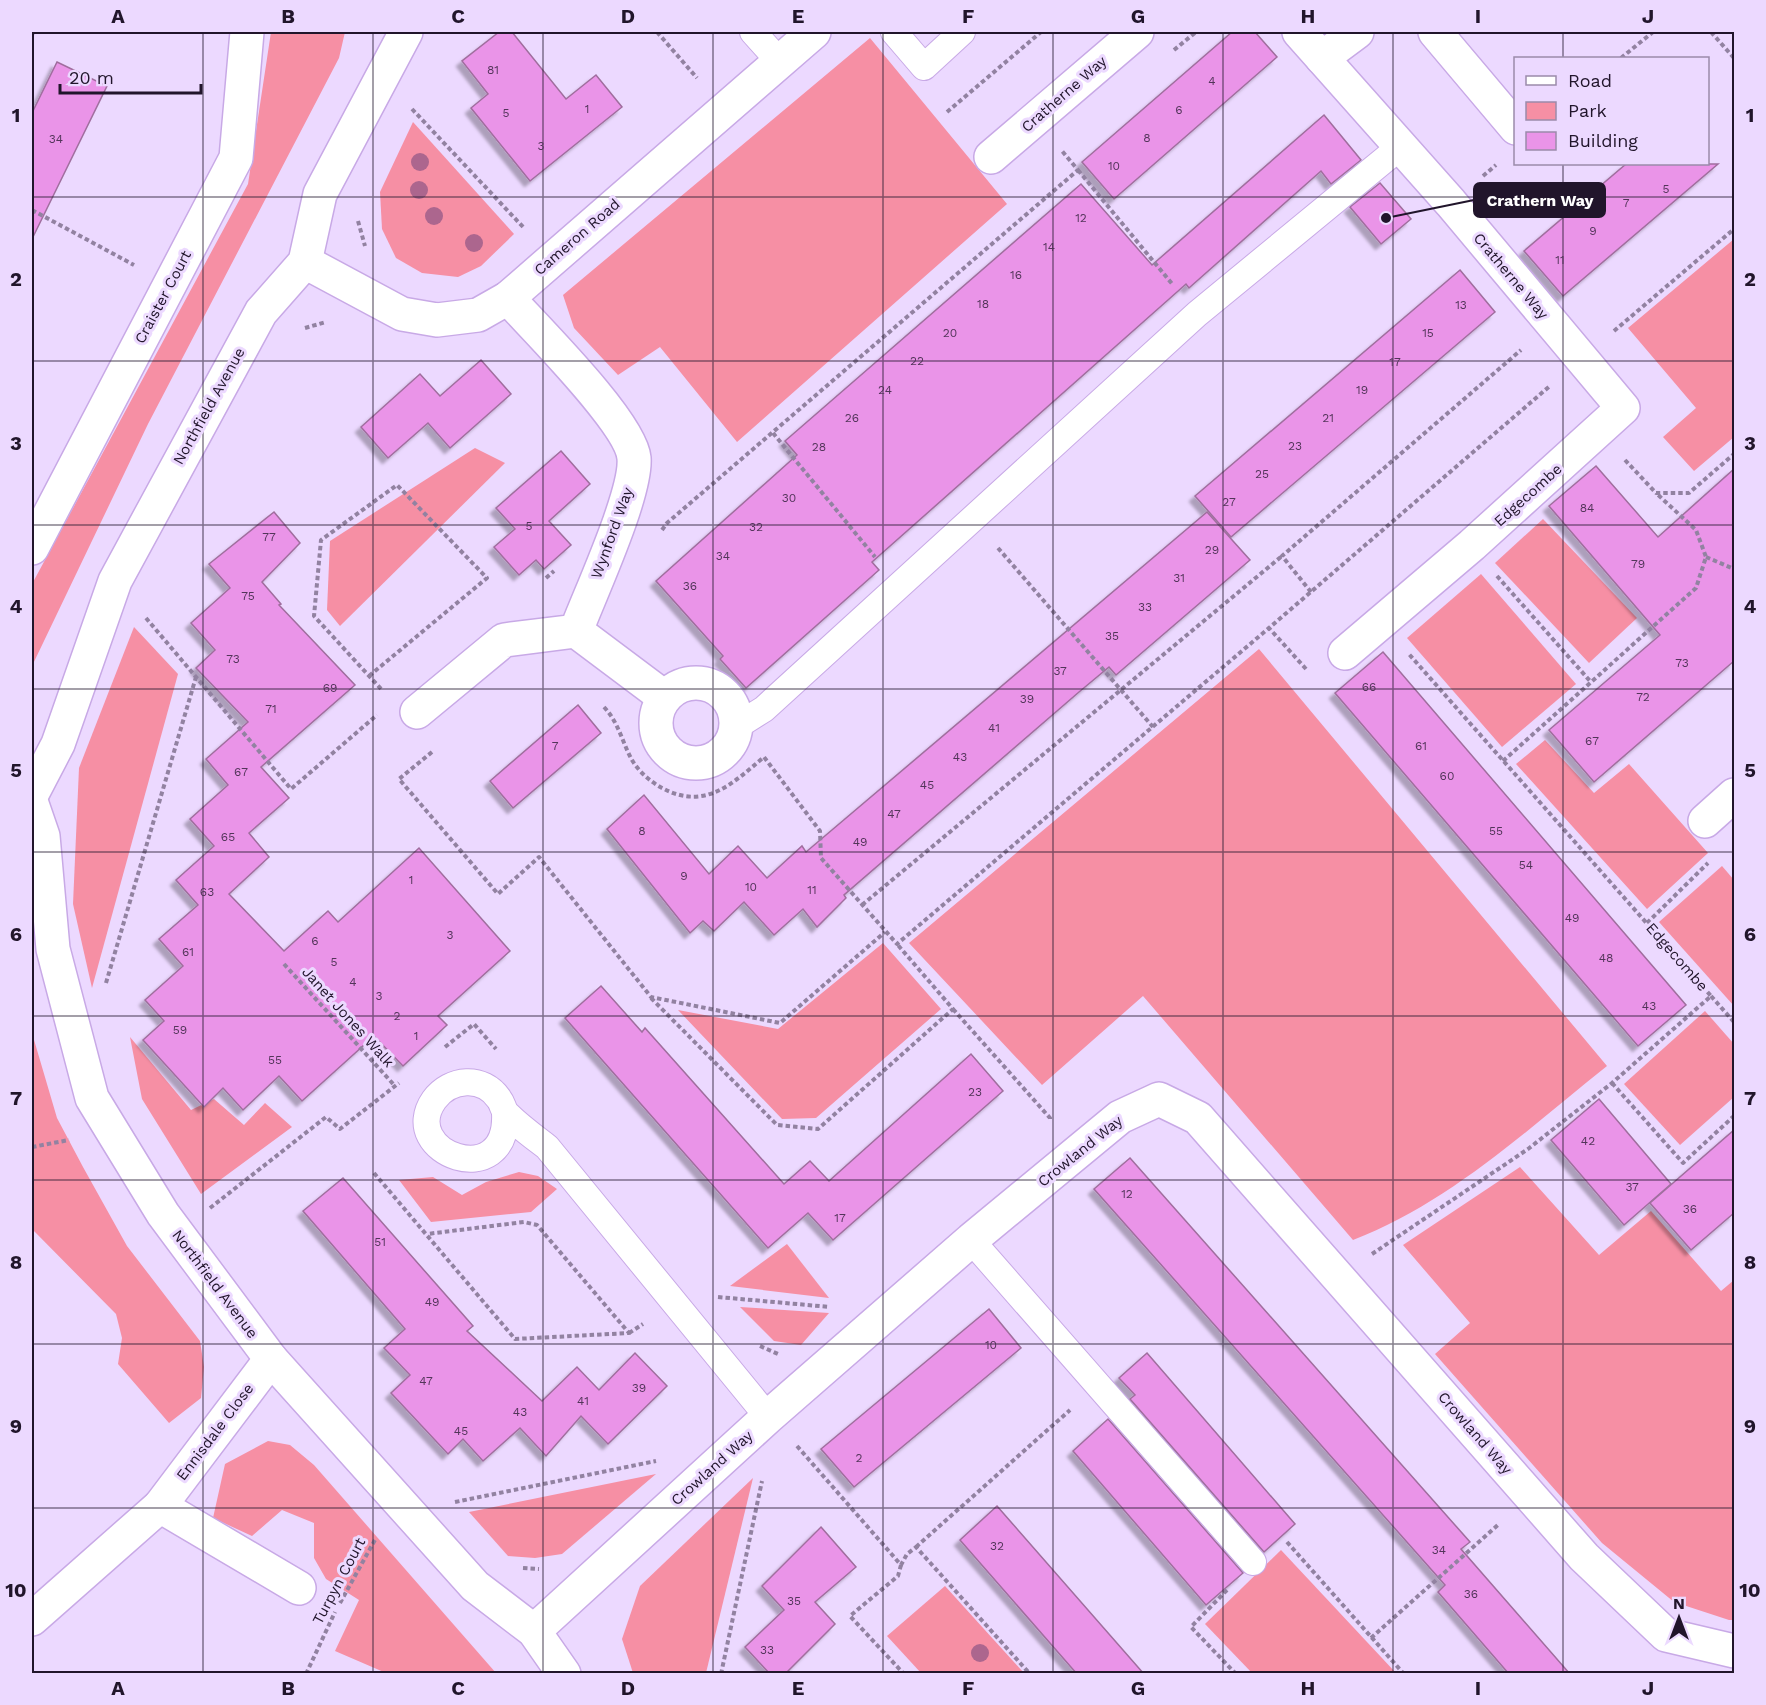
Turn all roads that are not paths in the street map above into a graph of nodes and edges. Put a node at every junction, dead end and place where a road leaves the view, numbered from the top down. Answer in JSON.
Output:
{"nodes":[{"id":1,"x":247,"y":32,"type":"edge"},
{"id":2,"x":406,"y":32,"type":"edge"},
{"id":3,"x":753,"y":32,"type":"edge"},
{"id":4,"x":814,"y":32,"type":"edge"},
{"id":5,"x":894,"y":32,"type":"edge"},
{"id":6,"x":962,"y":32,"type":"edge"},
{"id":7,"x":1137,"y":32,"type":"edge"},
{"id":8,"x":1299,"y":32,"type":"edge"},
{"id":9,"x":1357,"y":32,"type":"edge"},
{"id":10,"x":1435,"y":32,"type":"edge"},
{"id":11,"x":1323,"y":58,"type":"junction"},
{"id":12,"x":779,"y":62,"type":"junction"},
{"id":13,"x":1514,"y":127,"type":"edge"},
{"id":14,"x":1400,"y":147,"type":"junction"},
{"id":15,"x":991,"y":157,"type":"dead end"},
{"id":16,"x":305,"y":262,"type":"junction"},
{"id":17,"x":508,"y":298,"type":"junction"},
{"id":18,"x":1581,"y":359,"type":"joint"},
{"id":19,"x":32,"y":548,"type":"edge"},
{"id":20,"x":576,"y":631,"type":"junction"},
{"id":21,"x":1345,"y":653,"type":"dead end"},
{"id":22,"x":664,"y":698,"type":"junction"},
{"id":23,"x":401,"y":710,"type":"road end"},
{"id":24,"x":737,"y":726,"type":"junction"},
{"id":25,"x":32,"y":794,"type":"edge"},
{"id":26,"x":1734,"y":795,"type":"edge"},
{"id":27,"x":32,"y":804,"type":"edge"},
{"id":28,"x":1705,"y":821,"type":"dead end"},
{"id":29,"x":505,"y":1113,"type":"dead end"},
{"id":30,"x":971,"y":1240,"type":"junction"},
{"id":31,"x":271,"y":1359,"type":"junction"},
{"id":32,"x":768,"y":1417,"type":"junction"},
{"id":33,"x":160,"y":1506,"type":"junction"},
{"id":34,"x":1253,"y":1562,"type":"dead end"},
{"id":35,"x":299,"y":1588,"type":"dead end"},
{"id":36,"x":32,"y":1619,"type":"edge"},
{"id":37,"x":534,"y":1631,"type":"junction"},
{"id":38,"x":1734,"y":1651,"type":"edge"},
{"id":39,"x":564,"y":1674,"type":"edge"}],
"edges":[{"from":1,"to":19,"type":"street","name":"Craister Court"},
{"from":2,"to":16,"type":"street","name":"Northfield Avenue"},
{"from":3,"to":12,"type":"lane"},
{"from":4,"to":12,"type":"street","name":"Cameron Road"},
{"from":5,"to":6,"type":"lane"},
{"from":7,"to":15,"type":"street","name":"Cratherne Way"},
{"from":8,"to":11,"type":"street","name":"Cratherne Way"},
{"from":9,"to":11,"type":"street"},
{"from":10,"to":13,"type":"street"},
{"from":11,"to":14,"type":"street","name":"Cratherne Way"},
{"from":12,"to":17,"type":"street","name":"Cameron Road"},
{"from":14,"to":18,"type":"street","name":"Cratherne Way"},
{"from":14,"to":24,"type":"lane"},
{"from":16,"to":17,"type":"street","name":"Cameron Road"},
{"from":16,"to":25,"type":"street","name":"Northfield Avenue"},
{"from":17,"to":20,"type":"street","name":"Wynford Way"},
{"from":18,"to":21,"type":"street","name":"Edgecombe"},
{"from":20,"to":22,"type":"street"},
{"from":20,"to":23,"type":"street"},
{"from":22,"to":24,"type":"street"},
{"from":22,"to":24,"type":"street"},
{"from":26,"to":28,"type":"street"},
{"from":27,"to":31,"type":"street","name":"Northfield Avenue"},
{"from":29,"to":32,"type":"lane"},
{"from":30,"to":32,"type":"street","name":"Crowland Way"},
{"from":30,"to":34,"type":"lane"},
{"from":30,"to":38,"type":"street","name":"Crowland Way"},
{"from":31,"to":33,"type":"street","name":"Ennisdale Close"},
{"from":31,"to":37,"type":"street","name":"Northfield Avenue"},
{"from":32,"to":37,"type":"street","name":"Crowland Way"},
{"from":33,"to":35,"type":"street"},
{"from":33,"to":36,"type":"street","name":"Ennisdale Close"},
{"from":37,"to":39,"type":"street","name":"Northfield Avenue"}]}
